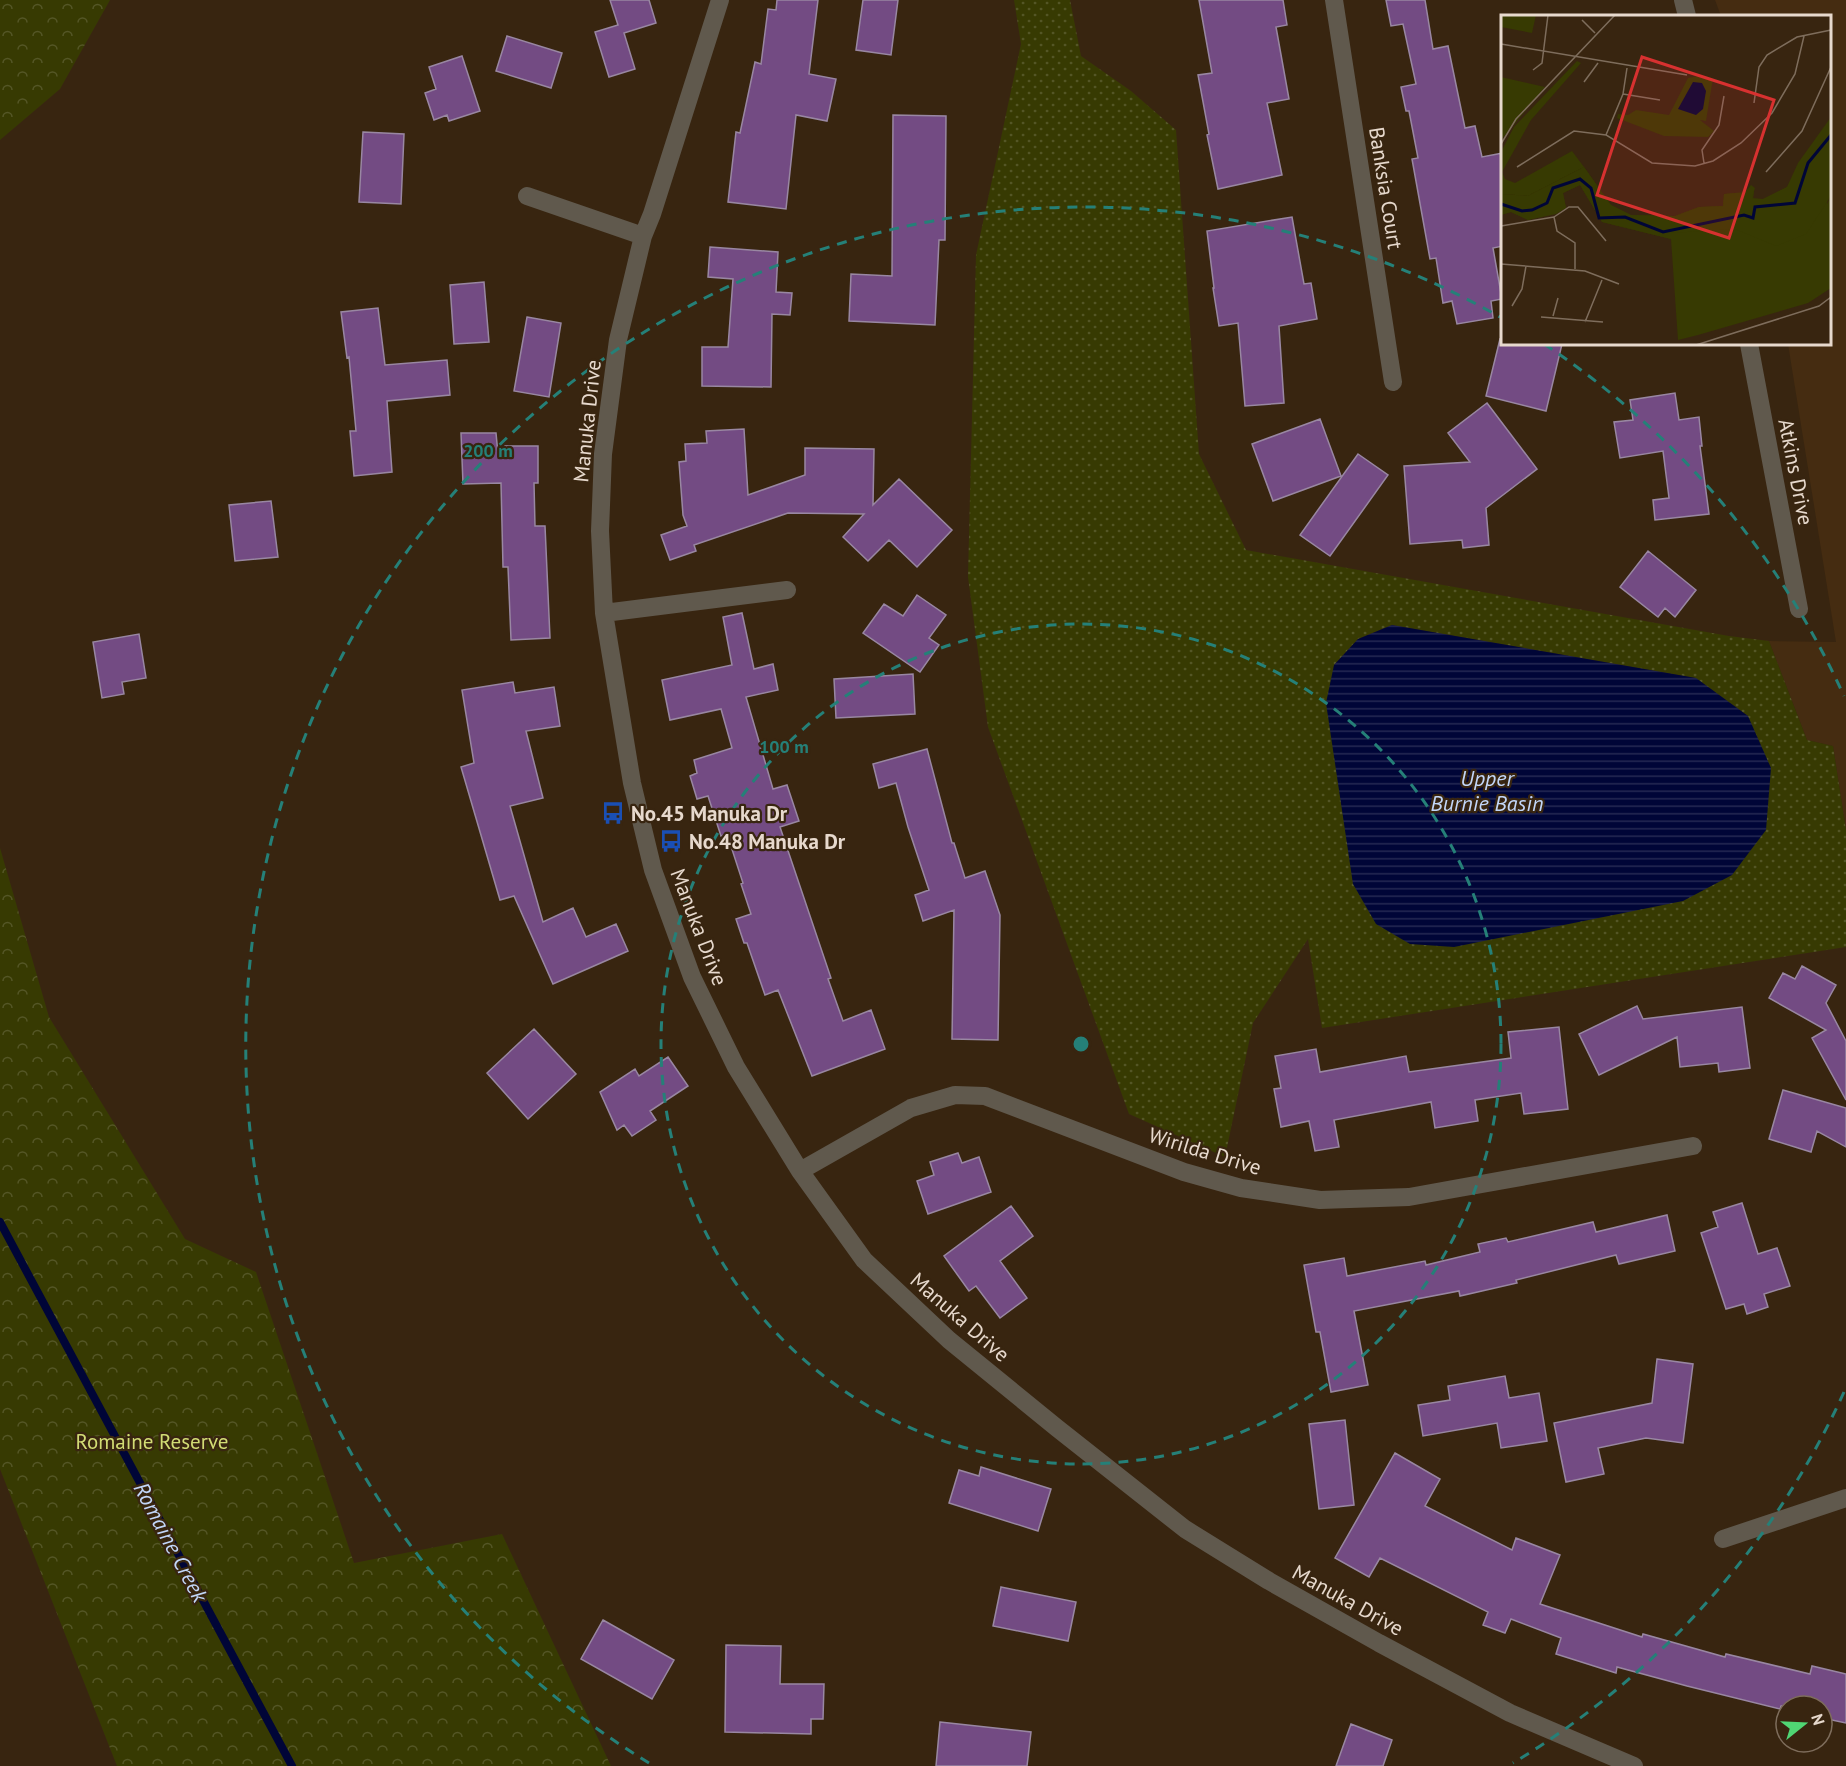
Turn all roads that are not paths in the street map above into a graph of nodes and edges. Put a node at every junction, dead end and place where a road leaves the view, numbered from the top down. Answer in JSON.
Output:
{"nodes":[{"id":1,"x":720,"y":0,"type":"edge"},
{"id":2,"x":1334,"y":0,"type":"edge"},
{"id":3,"x":1683,"y":0,"type":"edge"},
{"id":4,"x":1687,"y":15,"type":"edge"},
{"id":5,"x":528,"y":196,"type":"dead end"},
{"id":6,"x":643,"y":236,"type":"junction"},
{"id":7,"x":1749,"y":345,"type":"edge"},
{"id":8,"x":1393,"y":382,"type":"dead end"},
{"id":9,"x":787,"y":591,"type":"dead end"},
{"id":10,"x":1799,"y":609,"type":"dead end"},
{"id":11,"x":604,"y":613,"type":"junction"},
{"id":12,"x":1693,"y":1146,"type":"dead end"},
{"id":13,"x":800,"y":1171,"type":"junction"},
{"id":14,"x":1846,"y":1497,"type":"edge"},
{"id":15,"x":1723,"y":1539,"type":"dead end"},
{"id":16,"x":1634,"y":1766,"type":"edge"}],
"edges":[{"from":1,"to":6,"type":"street","name":"Manuka Drive"},
{"from":2,"to":8,"type":"street","name":"Banksia Court"},
{"from":3,"to":4,"type":"street"},
{"from":5,"to":6,"type":"street"},
{"from":6,"to":11,"type":"street","name":"Manuka Drive"},
{"from":7,"to":10,"type":"street","name":"Atkins Drive"},
{"from":9,"to":11,"type":"street"},
{"from":11,"to":13,"type":"street","name":"Manuka Drive"},
{"from":12,"to":13,"type":"street","name":"Wirilda Drive"},
{"from":13,"to":16,"type":"street","name":"Manuka Drive"},
{"from":14,"to":15,"type":"street"}]}
